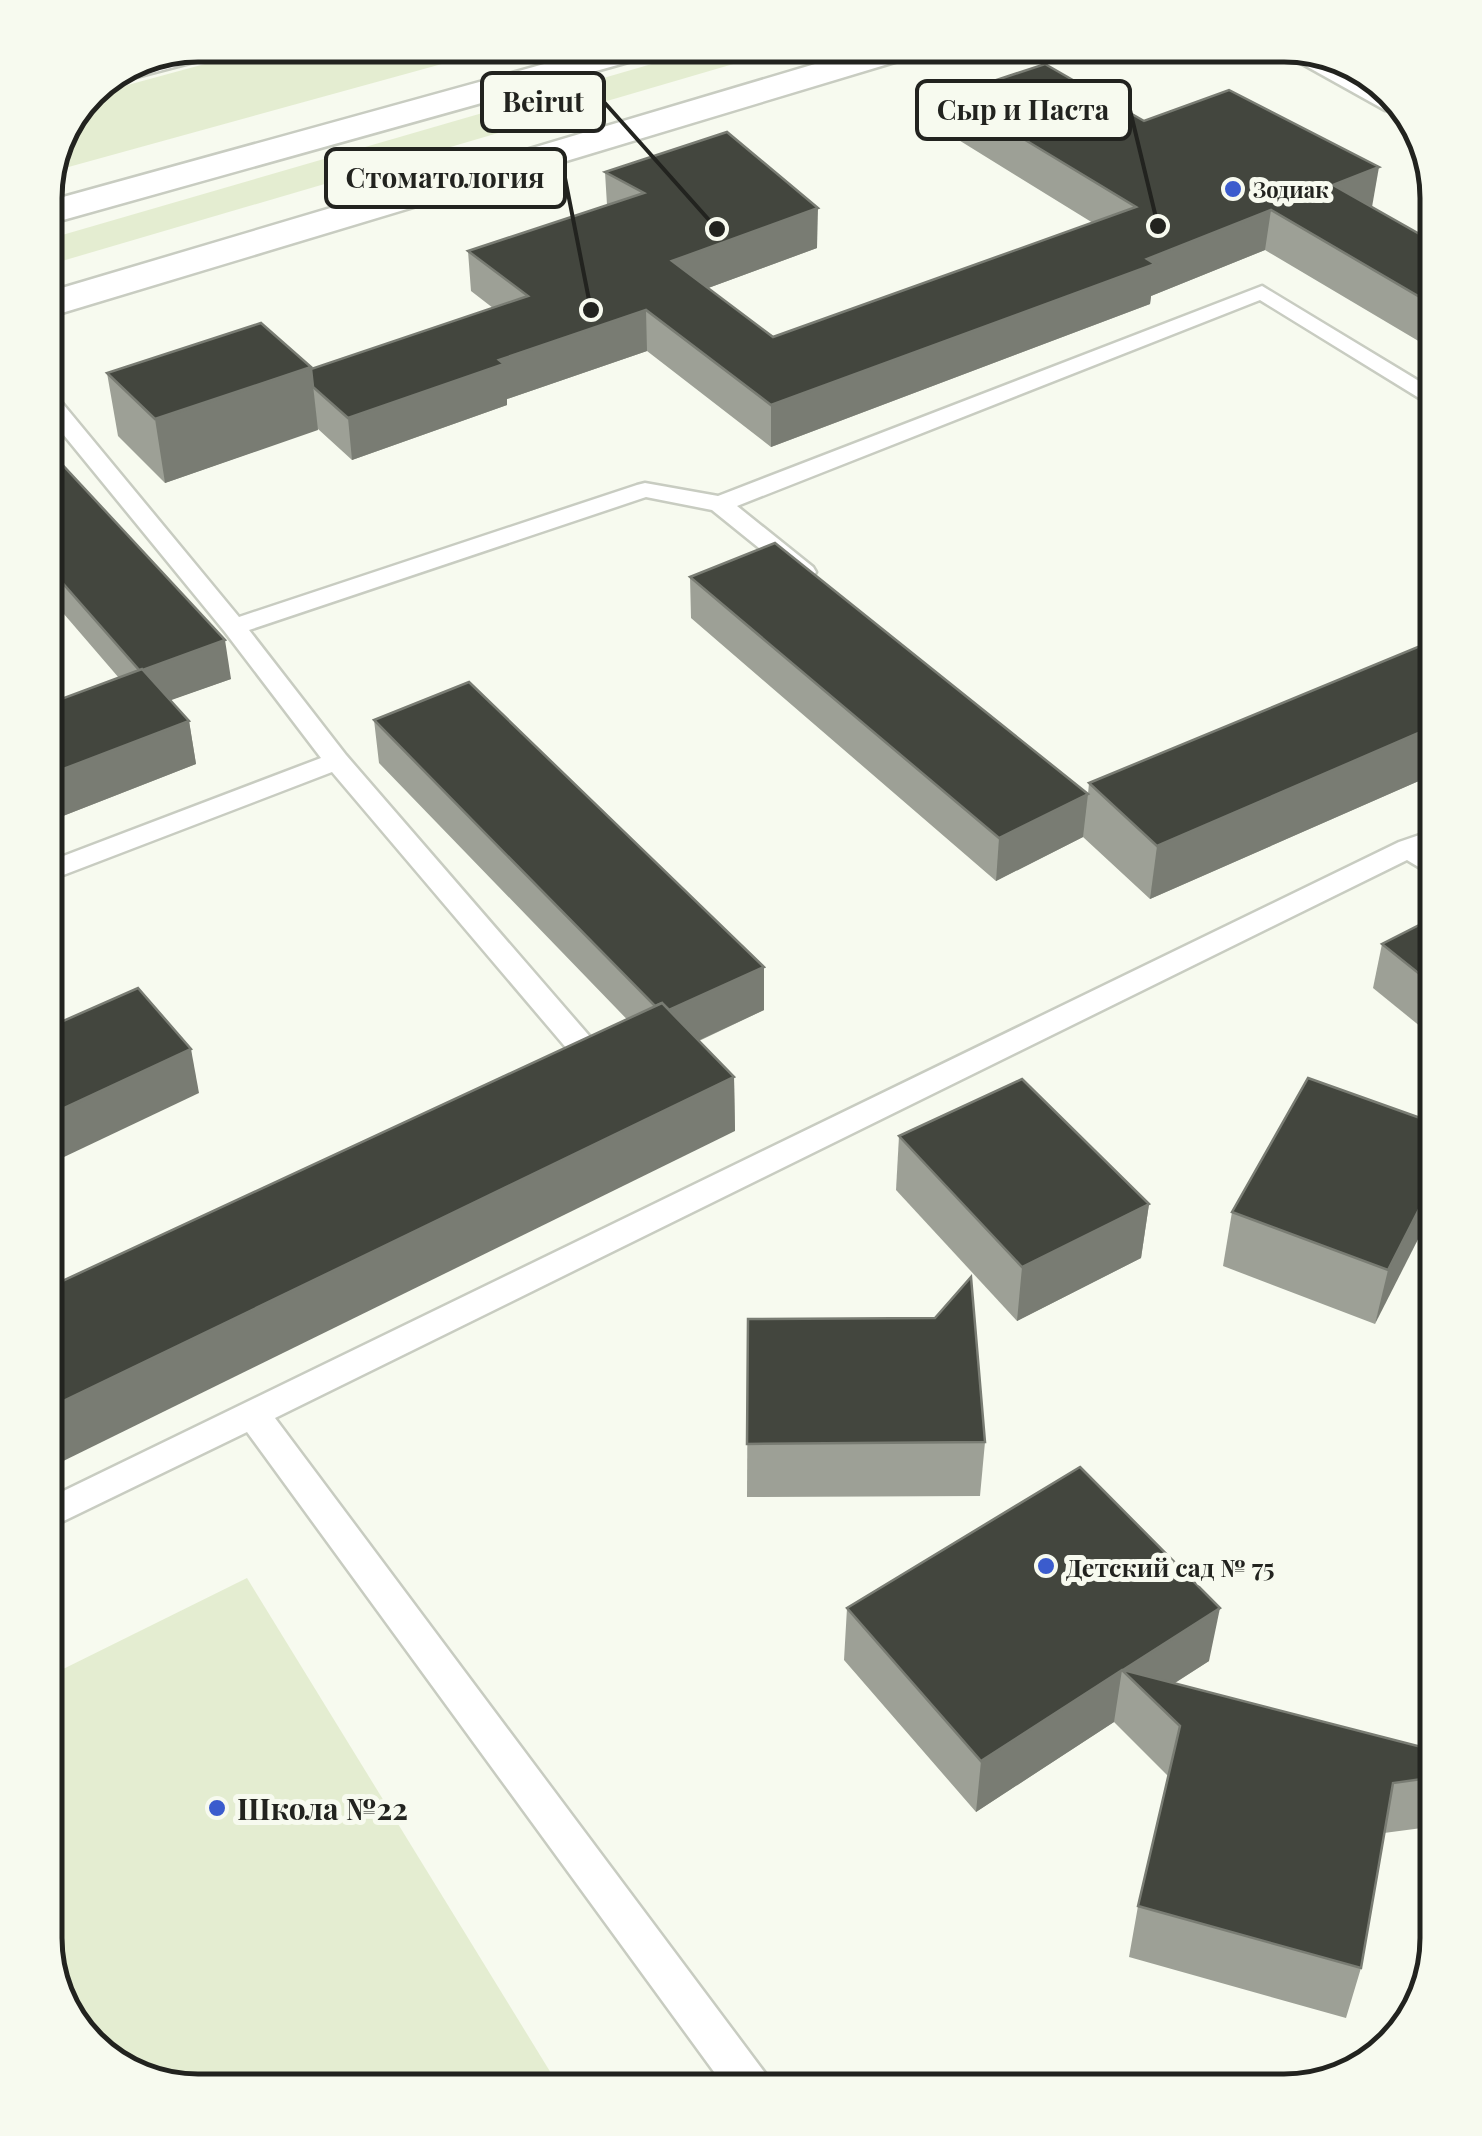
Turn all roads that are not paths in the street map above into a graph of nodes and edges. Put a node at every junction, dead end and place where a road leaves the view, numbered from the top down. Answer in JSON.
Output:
{"nodes":[{"id":1,"x":590,"y":62,"type":"edge"},
{"id":2,"x":857,"y":63,"type":"edge"},
{"id":3,"x":63,"y":209,"type":"edge"},
{"id":4,"x":63,"y":301,"type":"edge"},
{"id":5,"x":1420,"y":391,"type":"edge"},
{"id":6,"x":63,"y":420,"type":"edge"},
{"id":7,"x":720,"y":504,"type":"junction"},
{"id":8,"x":824,"y":588,"type":"edge"},
{"id":9,"x":234,"y":626,"type":"junction"},
{"id":10,"x":337,"y":761,"type":"junction"},
{"id":11,"x":1420,"y":844,"type":"edge"},
{"id":12,"x":63,"y":867,"type":"edge"},
{"id":13,"x":533,"y":1078,"type":"edge"},
{"id":14,"x":254,"y":1414,"type":"junction"},
{"id":15,"x":62,"y":1508,"type":"edge"},
{"id":16,"x":740,"y":2074,"type":"edge"}],
"edges":[{"from":1,"to":3,"type":"main road"},
{"from":2,"to":4,"type":"main road"},
{"from":5,"to":7,"type":"lane"},
{"from":6,"to":9,"type":"lane"},
{"from":7,"to":8,"type":"lane"},
{"from":7,"to":9,"type":"lane"},
{"from":9,"to":10,"type":"lane"},
{"from":10,"to":12,"type":"lane"},
{"from":10,"to":13,"type":"lane"},
{"from":11,"to":14,"type":"lane"},
{"from":14,"to":15,"type":"lane"},
{"from":14,"to":16,"type":"lane"}]}
